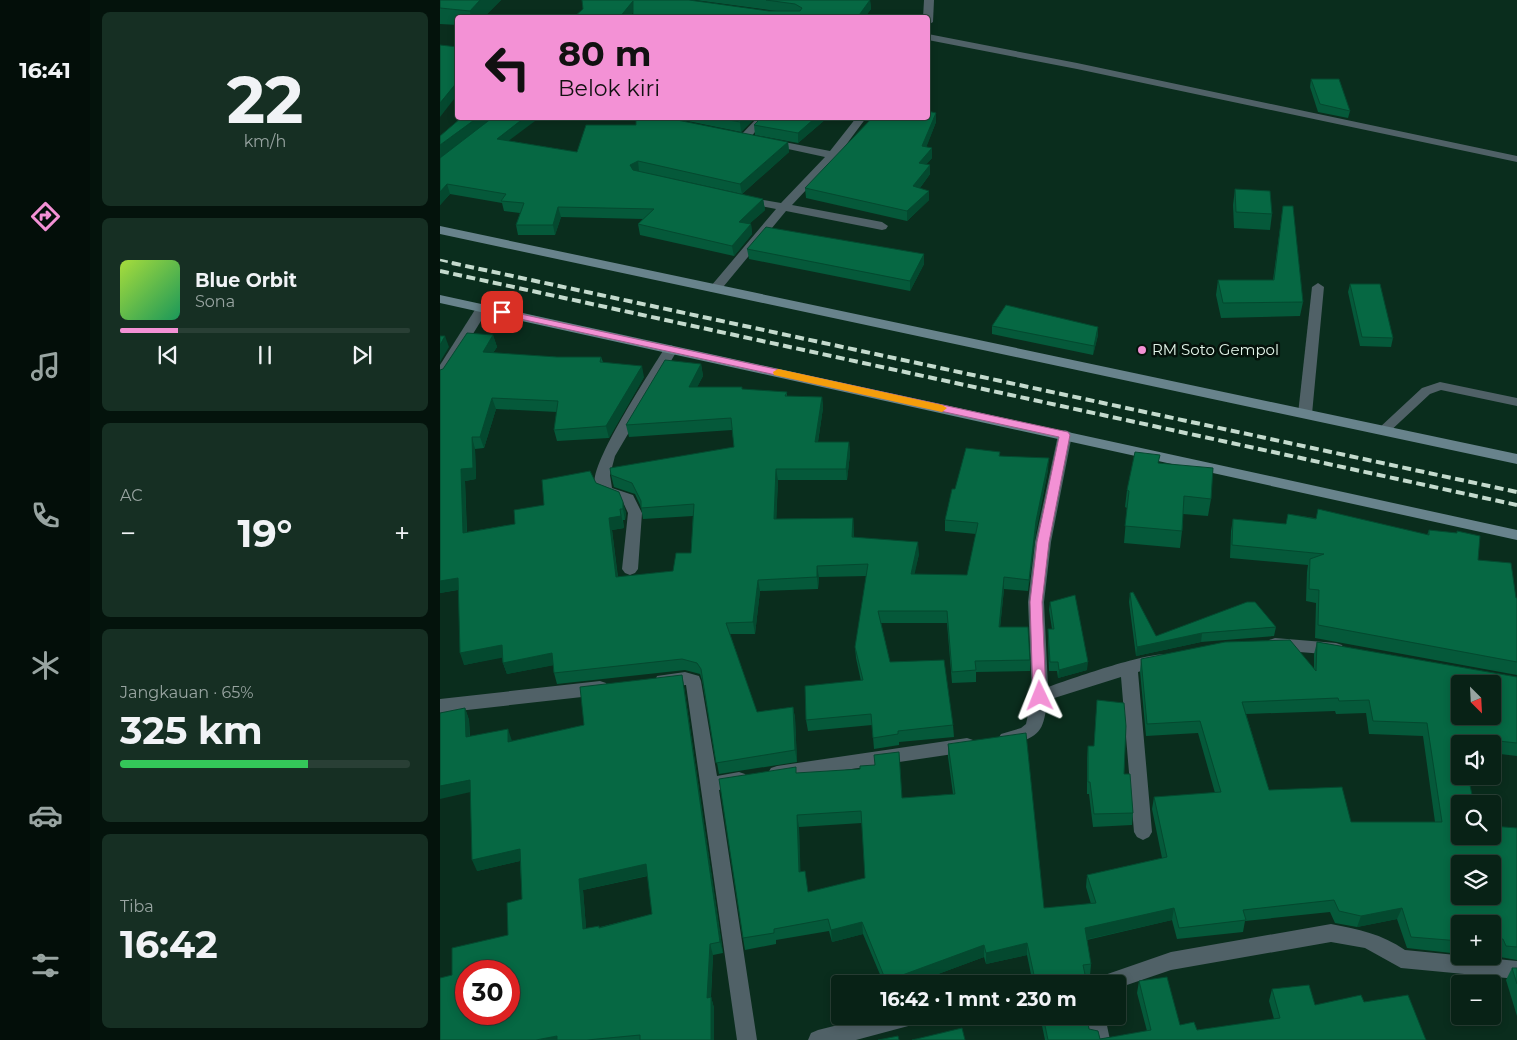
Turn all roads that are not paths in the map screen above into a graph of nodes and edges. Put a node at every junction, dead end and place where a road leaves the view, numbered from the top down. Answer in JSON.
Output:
{"nodes":[{"id":1,"x":929,"y":0,"type":"edge"},
{"id":2,"x":928,"y":15,"type":"edge"},
{"id":3,"x":930,"y":37,"type":"edge"},
{"id":4,"x":760,"y":120,"type":"edge"},
{"id":5,"x":859,"y":120,"type":"edge"},
{"id":6,"x":832,"y":155,"type":"junction"},
{"id":7,"x":1517,"y":159,"type":"edge"},
{"id":8,"x":735,"y":197,"type":"edge"},
{"id":9,"x":783,"y":208,"type":"junction"},
{"id":10,"x":882,"y":226,"type":"dead end"},
{"id":11,"x":440,"y":230,"type":"edge"},
{"id":12,"x":1318,"y":287,"type":"dead end"},
{"id":13,"x":715,"y":289,"type":"junction"},
{"id":14,"x":440,"y":299,"type":"edge"},
{"id":15,"x":483,"y":308,"type":"junction"},
{"id":16,"x":671,"y":348,"type":"junction"},
{"id":17,"x":440,"y":376,"type":"edge"},
{"id":18,"x":1517,"y":402,"type":"edge"},
{"id":19,"x":1305,"y":414,"type":"junction"},
{"id":20,"x":1383,"y":431,"type":"junction"},
{"id":21,"x":1065,"y":435,"type":"junction"},
{"id":22,"x":1517,"y":459,"type":"edge"},
{"id":23,"x":1517,"y":535,"type":"edge"},
{"id":24,"x":630,"y":568,"type":"dead end"},
{"id":25,"x":1258,"y":645,"type":"edge"},
{"id":26,"x":1348,"y":651,"type":"edge"},
{"id":27,"x":1178,"y":654,"type":"edge"},
{"id":28,"x":1129,"y":667,"type":"junction"},
{"id":29,"x":646,"y":683,"type":"edge"},
{"id":30,"x":616,"y":686,"type":"edge"},
{"id":31,"x":1040,"y":696,"type":"junction"},
{"id":32,"x":440,"y":706,"type":"edge"},
{"id":33,"x":710,"y":784,"type":"junction"},
{"id":34,"x":1143,"y":832,"type":"dead end"},
{"id":35,"x":1517,"y":970,"type":"edge"},
{"id":36,"x":1126,"y":976,"type":"edge"},
{"id":37,"x":877,"y":1025,"type":"edge"},
{"id":38,"x":1097,"y":1025,"type":"edge"},
{"id":39,"x":747,"y":1040,"type":"edge"},
{"id":40,"x":818,"y":1040,"type":"edge"},
{"id":41,"x":1100,"y":1040,"type":"edge"}],
"edges":[{"from":1,"to":2,"type":"street"},
{"from":3,"to":7,"type":"street"},
{"from":4,"to":6,"type":"street"},
{"from":5,"to":6,"type":"street"},
{"from":6,"to":9,"type":"street"},
{"from":8,"to":9,"type":"street"},
{"from":9,"to":10,"type":"street"},
{"from":9,"to":13,"type":"street"},
{"from":11,"to":13,"type":"main road"},
{"from":12,"to":19,"type":"street"},
{"from":13,"to":19,"type":"main road"},
{"from":14,"to":15,"type":"main road"},
{"from":15,"to":16,"type":"main road"},
{"from":15,"to":17,"type":"street"},
{"from":16,"to":21,"type":"main road"},
{"from":16,"to":24,"type":"street"},
{"from":18,"to":20,"type":"lane"},
{"from":19,"to":20,"type":"main road"},
{"from":20,"to":22,"type":"main road"},
{"from":21,"to":23,"type":"main road"},
{"from":21,"to":31,"type":"street"},
{"from":25,"to":26,"type":"street"},
{"from":27,"to":28,"type":"street"},
{"from":28,"to":31,"type":"street"},
{"from":28,"to":34,"type":"street"},
{"from":29,"to":33,"type":"street"},
{"from":30,"to":32,"type":"street"},
{"from":31,"to":33,"type":"street"},
{"from":33,"to":39,"type":"street"},
{"from":35,"to":36,"type":"street"},
{"from":37,"to":40,"type":"street"},
{"from":38,"to":41,"type":"street"}]}
